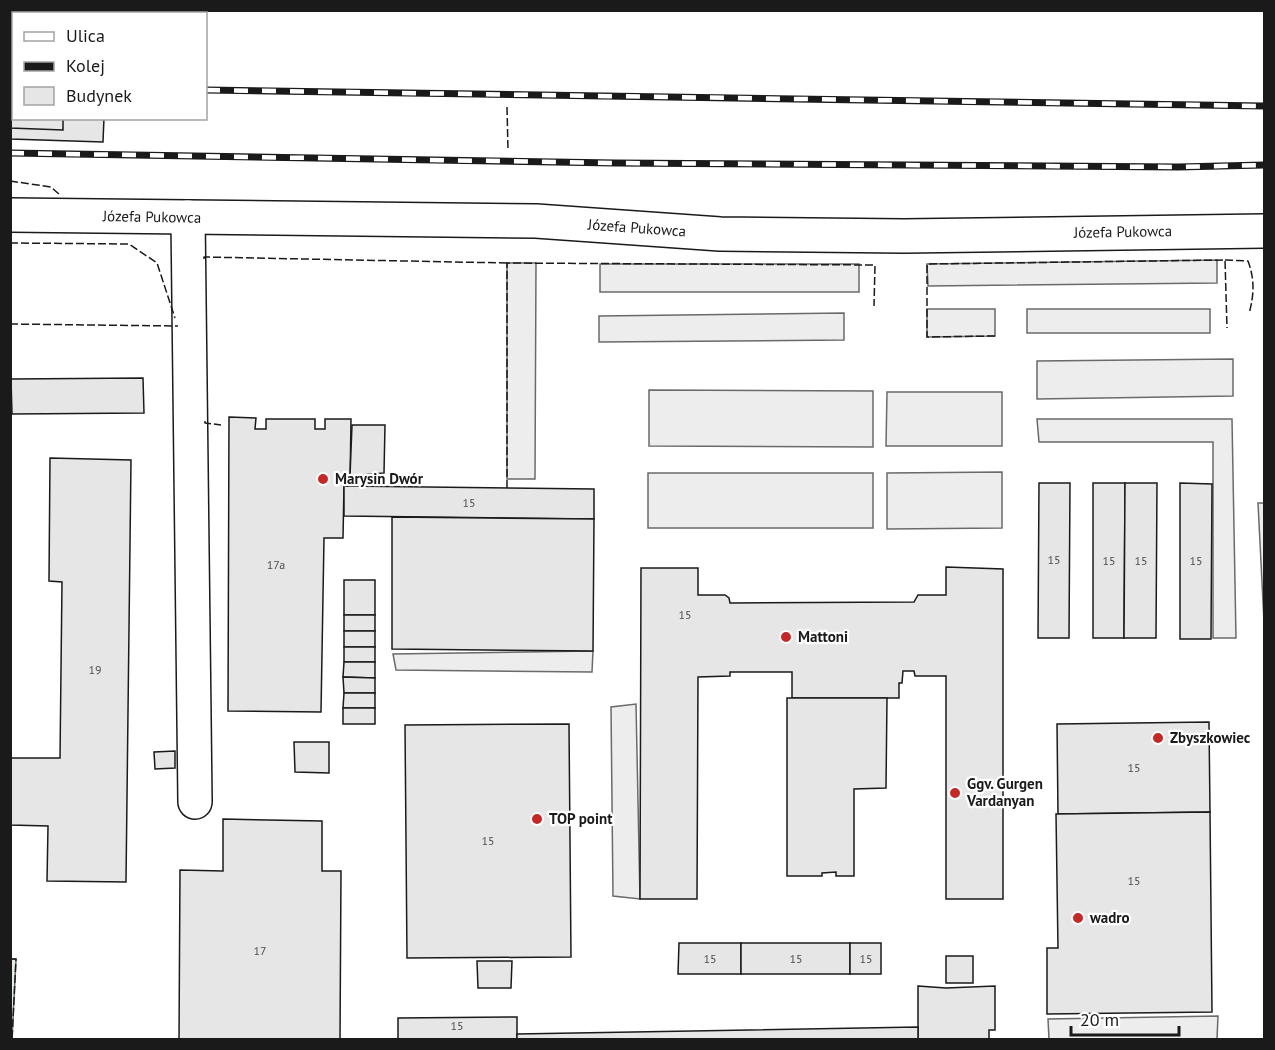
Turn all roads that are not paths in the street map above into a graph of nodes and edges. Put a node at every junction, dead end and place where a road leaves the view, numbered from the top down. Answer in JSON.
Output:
{"nodes":[{"id":1,"x":10,"y":215,"type":"edge"},
{"id":2,"x":188,"y":218,"type":"junction"},
{"id":3,"x":1264,"y":231,"type":"edge"},
{"id":4,"x":195,"y":802,"type":"dead end"}],
"edges":[{"from":1,"to":2,"type":"street","name":"Józefa Pukowca"},
{"from":2,"to":3,"type":"street","name":"Józefa Pukowca"},
{"from":2,"to":4,"type":"street"}]}
